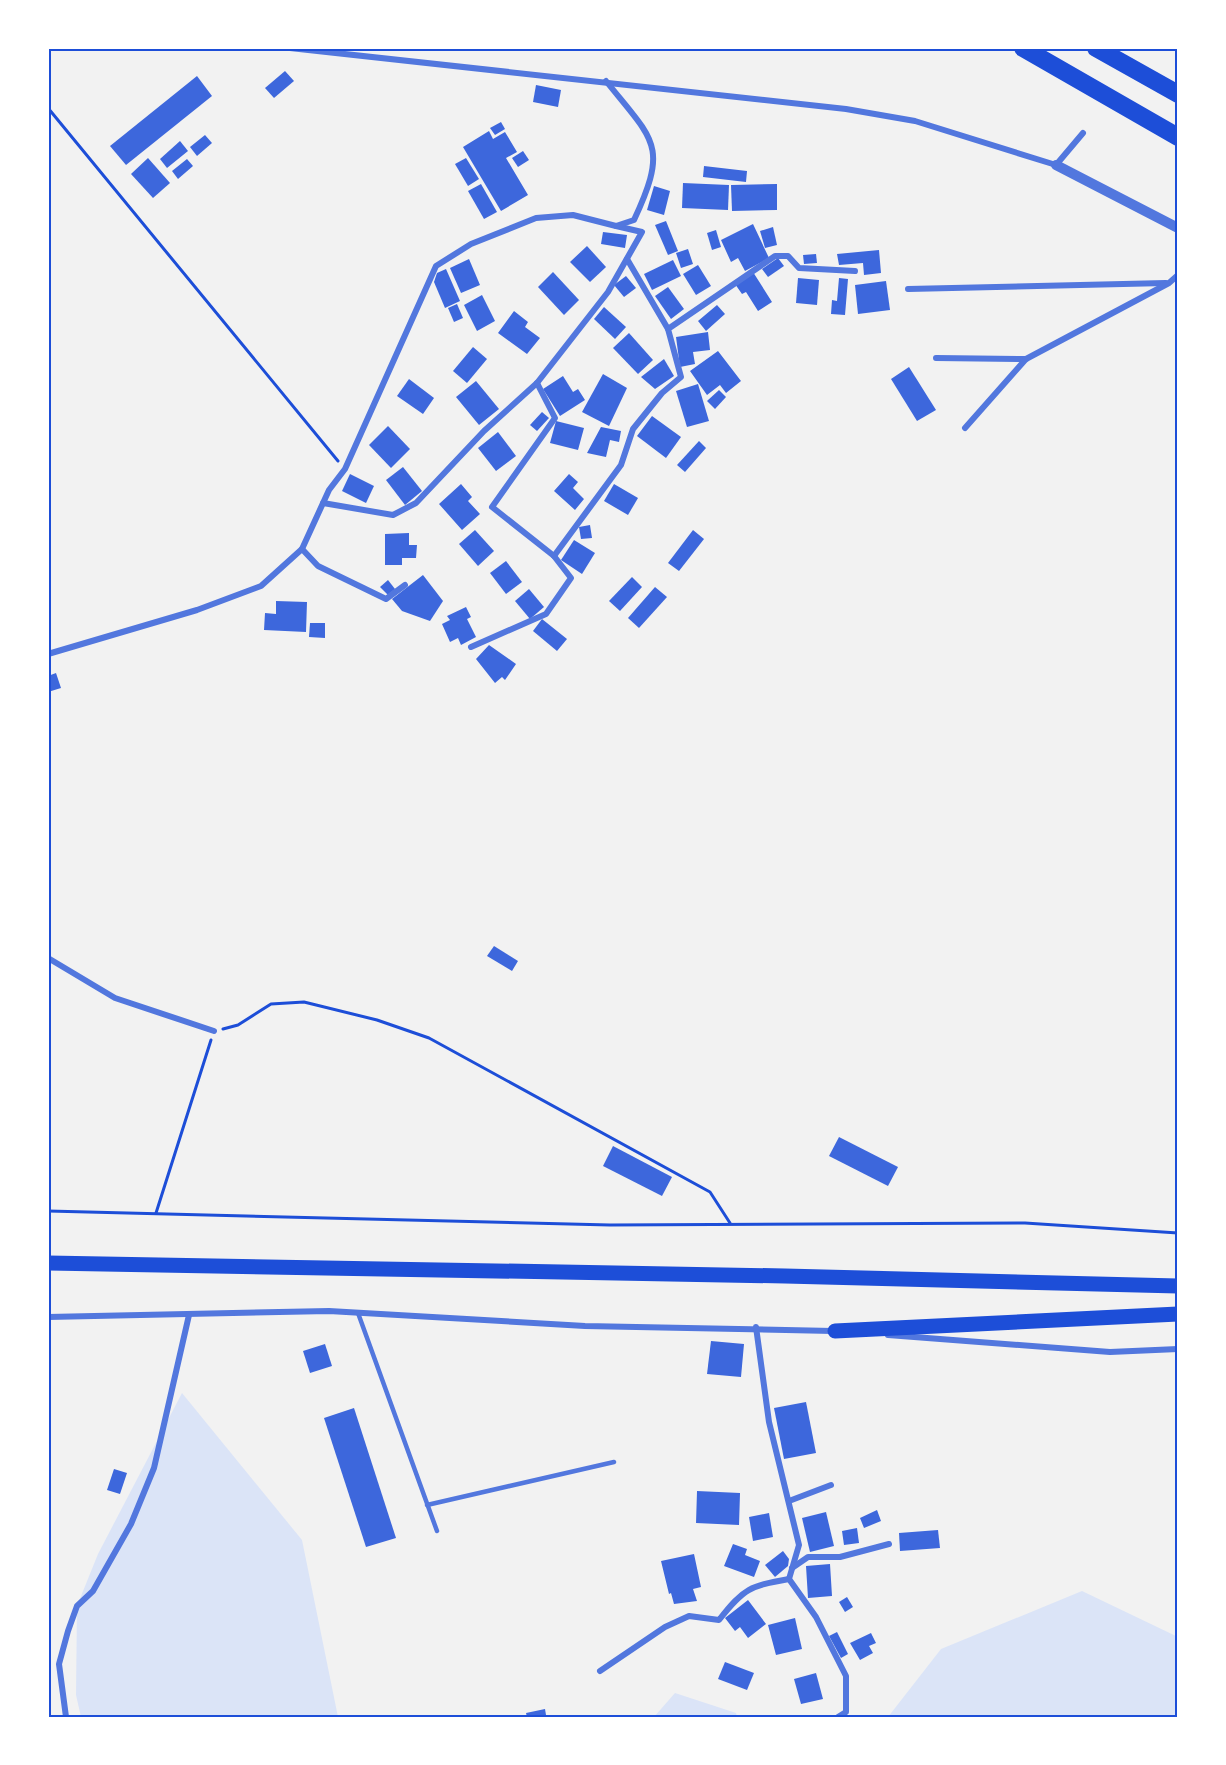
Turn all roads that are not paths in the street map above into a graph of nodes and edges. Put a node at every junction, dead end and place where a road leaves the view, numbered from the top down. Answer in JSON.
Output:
{"nodes":[{"id":1,"x":290,"y":48,"type":"edge"},
{"id":2,"x":1023,"y":48,"type":"edge"},
{"id":3,"x":1096,"y":48,"type":"edge"},
{"id":4,"x":606,"y":81,"type":"junction"},
{"id":5,"x":1178,"y":94,"type":"edge"},
{"id":6,"x":1083,"y":133,"type":"dead end"},
{"id":7,"x":1178,"y":136,"type":"edge"},
{"id":8,"x":1056,"y":165,"type":"junction"},
{"id":9,"x":616,"y":226,"type":"junction"},
{"id":10,"x":1178,"y":228,"type":"edge"},
{"id":11,"x":627,"y":260,"type":"junction"},
{"id":12,"x":855,"y":271,"type":"dead end"},
{"id":13,"x":1178,"y":275,"type":"edge"},
{"id":14,"x":1169,"y":283,"type":"junction"},
{"id":15,"x":908,"y":290,"type":"dead end"},
{"id":16,"x":668,"y":329,"type":"junction"},
{"id":17,"x":936,"y":358,"type":"dead end"},
{"id":18,"x":1026,"y":359,"type":"junction"},
{"id":19,"x":537,"y":383,"type":"junction"},
{"id":20,"x":965,"y":428,"type":"dead end"},
{"id":21,"x":322,"y":503,"type":"junction"},
{"id":22,"x":302,"y":549,"type":"junction"},
{"id":23,"x":554,"y":556,"type":"junction"},
{"id":24,"x":405,"y":585,"type":"dead end"},
{"id":25,"x":471,"y":647,"type":"dead end"},
{"id":26,"x":48,"y":654,"type":"edge"},
{"id":27,"x":48,"y":958,"type":"edge"},
{"id":28,"x":214,"y":1031,"type":"road end"},
{"id":29,"x":48,"y":1263,"type":"edge"},
{"id":30,"x":1178,"y":1286,"type":"edge"},
{"id":31,"x":358,"y":1313,"type":"junction"},
{"id":32,"x":1178,"y":1314,"type":"edge"},
{"id":33,"x":189,"y":1315,"type":"junction"},
{"id":34,"x":48,"y":1317,"type":"edge"},
{"id":35,"x":756,"y":1328,"type":"junction"},
{"id":36,"x":835,"y":1331,"type":"junction"},
{"id":37,"x":1178,"y":1349,"type":"edge"},
{"id":38,"x":614,"y":1462,"type":"dead end"},
{"id":39,"x":831,"y":1485,"type":"dead end"},
{"id":40,"x":789,"y":1501,"type":"junction"},
{"id":41,"x":428,"y":1505,"type":"junction"},
{"id":42,"x":437,"y":1531,"type":"dead end"},
{"id":43,"x":889,"y":1544,"type":"dead end"},
{"id":44,"x":792,"y":1568,"type":"junction"},
{"id":45,"x":789,"y":1579,"type":"junction"},
{"id":46,"x":600,"y":1671,"type":"dead end"},
{"id":47,"x":66,"y":1717,"type":"edge"},
{"id":48,"x":838,"y":1717,"type":"edge"}],
"edges":[{"from":1,"to":4,"type":"street"},
{"from":2,"to":7,"type":"highway"},
{"from":3,"to":5,"type":"highway"},
{"from":4,"to":8,"type":"street"},
{"from":4,"to":9,"type":"street"},
{"from":6,"to":8,"type":"street"},
{"from":8,"to":10,"type":"street"},
{"from":9,"to":11,"type":"street"},
{"from":9,"to":21,"type":"street"},
{"from":11,"to":16,"type":"street"},
{"from":11,"to":19,"type":"street"},
{"from":12,"to":16,"type":"street"},
{"from":13,"to":14,"type":"street"},
{"from":14,"to":15,"type":"street"},
{"from":14,"to":18,"type":"street"},
{"from":16,"to":23,"type":"street"},
{"from":17,"to":18,"type":"street"},
{"from":18,"to":20,"type":"street"},
{"from":19,"to":21,"type":"street"},
{"from":19,"to":23,"type":"street"},
{"from":21,"to":22,"type":"street"},
{"from":22,"to":24,"type":"street"},
{"from":22,"to":26,"type":"street"},
{"from":23,"to":25,"type":"street"},
{"from":27,"to":28,"type":"street"},
{"from":29,"to":30,"type":"main road"},
{"from":31,"to":33,"type":"street"},
{"from":31,"to":35,"type":"street"},
{"from":31,"to":41,"type":"lane"},
{"from":32,"to":36,"type":"main road"},
{"from":33,"to":34,"type":"street"},
{"from":33,"to":47,"type":"street"},
{"from":35,"to":36,"type":"street"},
{"from":35,"to":40,"type":"street"},
{"from":36,"to":37,"type":"street"},
{"from":38,"to":41,"type":"lane"},
{"from":39,"to":40,"type":"street"},
{"from":40,"to":44,"type":"street"},
{"from":41,"to":42,"type":"lane"},
{"from":43,"to":44,"type":"street"},
{"from":44,"to":45,"type":"street"},
{"from":45,"to":46,"type":"street"},
{"from":45,"to":48,"type":"street"}]}
